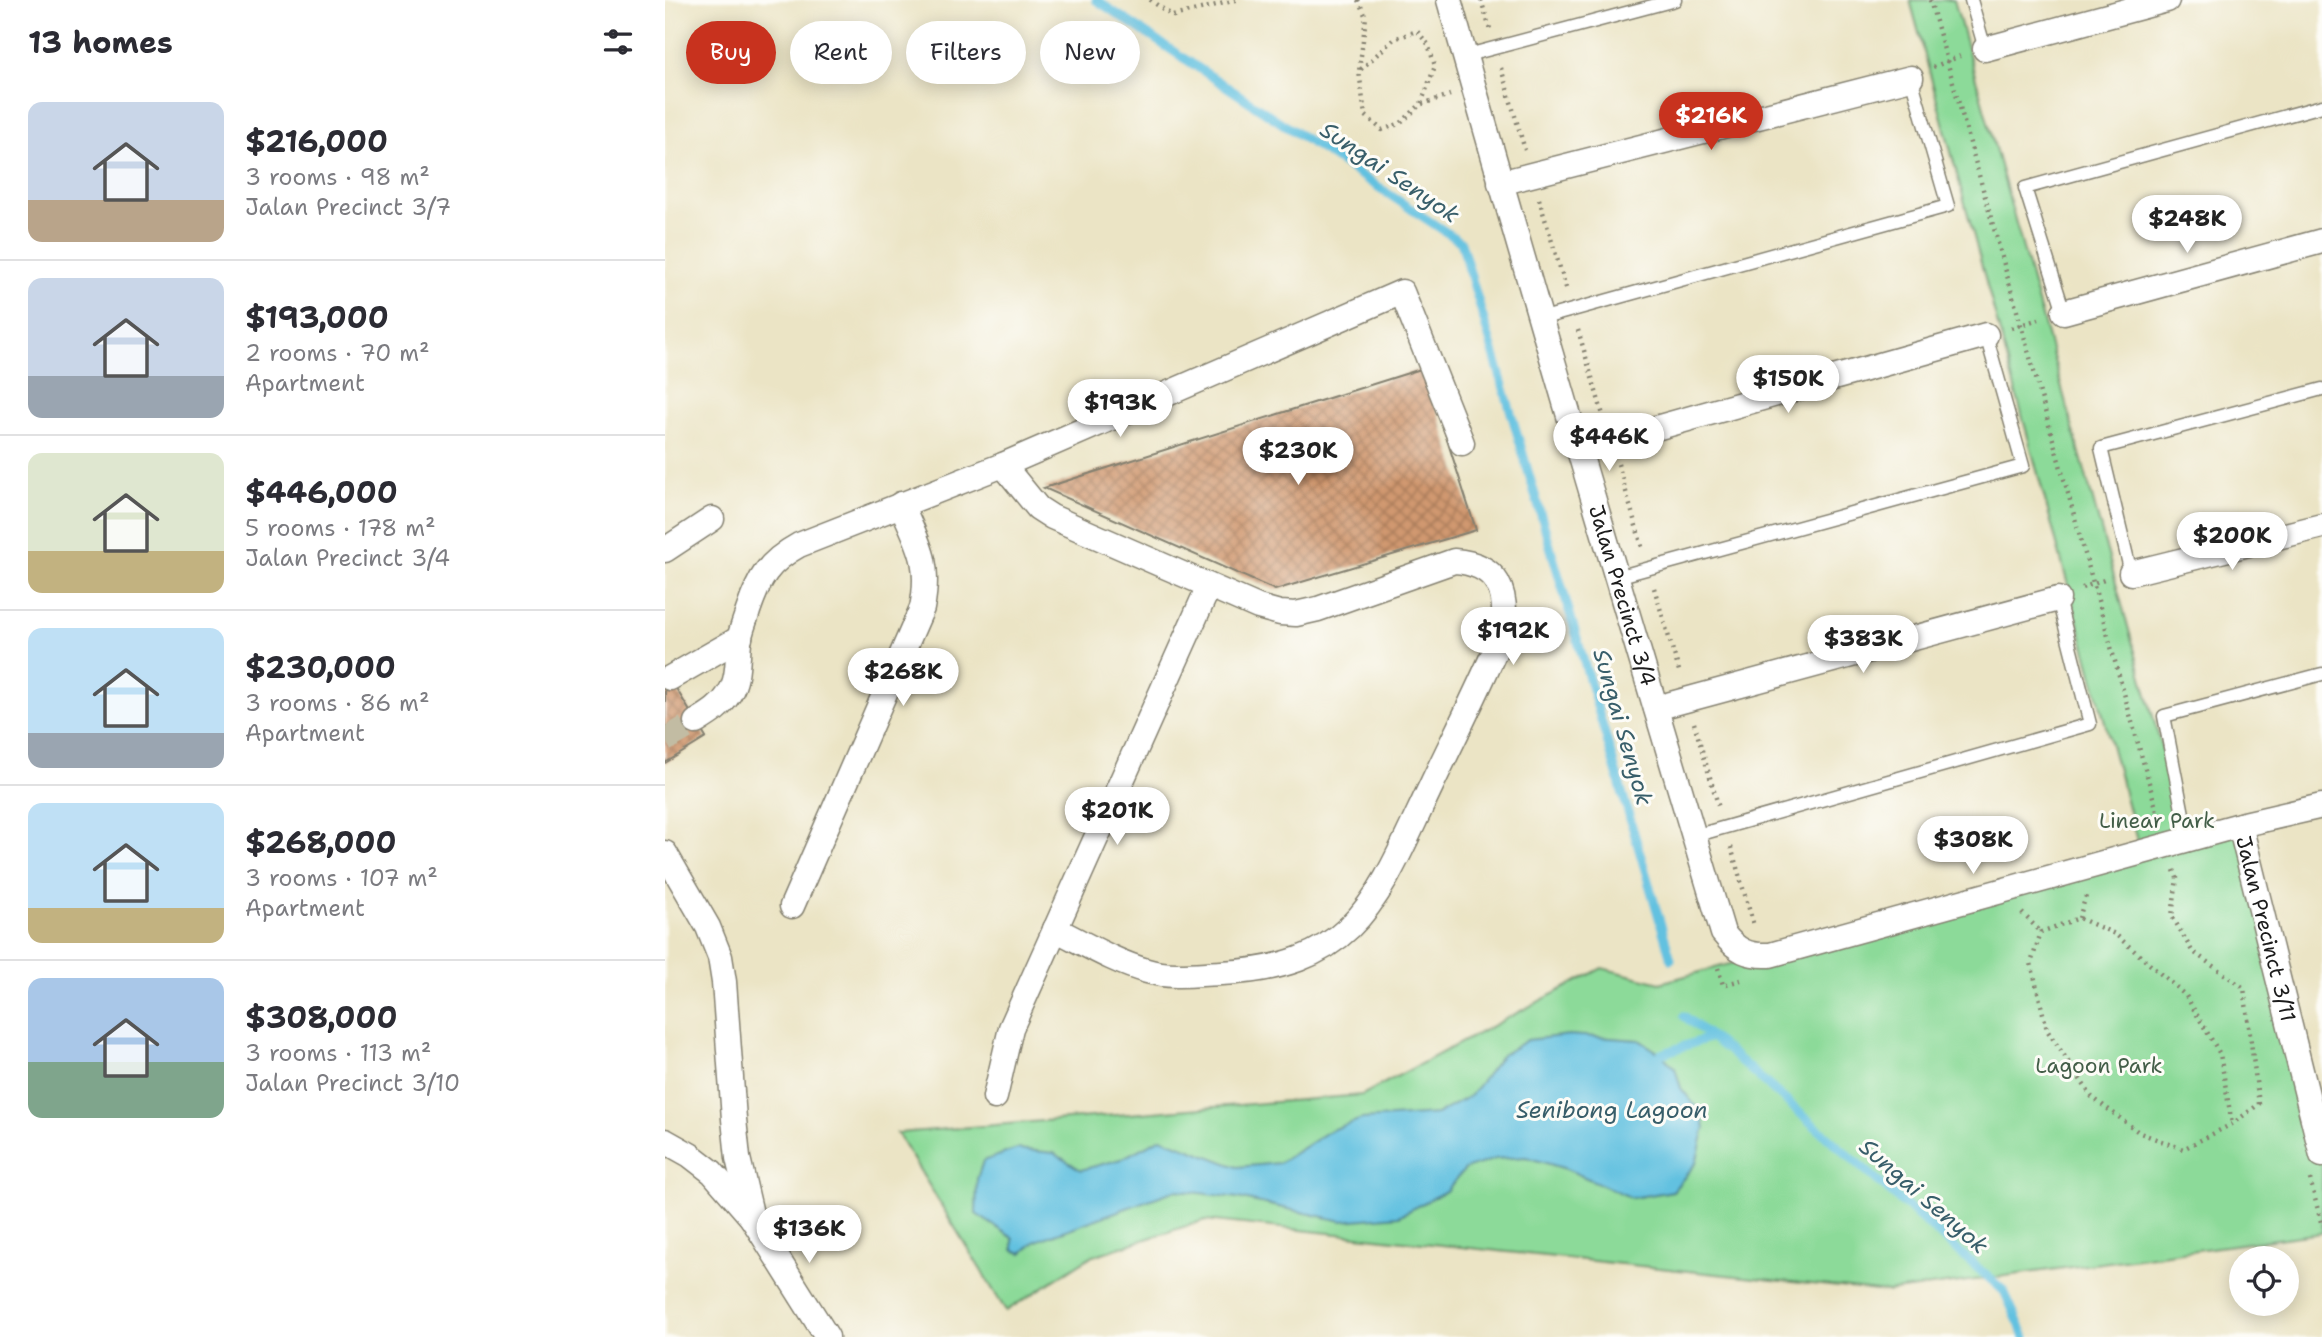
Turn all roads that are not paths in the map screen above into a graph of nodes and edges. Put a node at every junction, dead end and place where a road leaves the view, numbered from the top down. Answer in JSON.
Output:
{"nodes":[{"id":1,"x":1449,"y":0,"type":"edge"},
{"id":2,"x":1675,"y":0,"type":"edge"},
{"id":3,"x":1971,"y":0,"type":"edge"},
{"id":4,"x":2167,"y":0,"type":"edge"},
{"id":5,"x":1985,"y":49,"type":"joint"},
{"id":6,"x":1464,"y":56,"type":"junction"},
{"id":7,"x":1911,"y":78,"type":"joint"},
{"id":8,"x":2322,"y":106,"type":"edge"},
{"id":9,"x":1500,"y":183,"type":"junction"},
{"id":10,"x":2322,"y":241,"type":"edge"},
{"id":11,"x":2064,"y":312,"type":"joint"},
{"id":12,"x":1540,"y":319,"type":"junction"},
{"id":13,"x":1986,"y":335,"type":"joint"},
{"id":14,"x":2322,"y":389,"type":"edge"},
{"id":15,"x":1462,"y":443,"type":"dead end"},
{"id":16,"x":1578,"y":450,"type":"junction"},
{"id":17,"x":1003,"y":465,"type":"junction"},
{"id":18,"x":901,"y":504,"type":"junction"},
{"id":19,"x":712,"y":519,"type":"dead end"},
{"id":20,"x":2322,"y":526,"type":"edge"},
{"id":21,"x":665,"y":550,"type":"edge"},
{"id":22,"x":2131,"y":573,"type":"joint"},
{"id":23,"x":1617,"y":577,"type":"junction"},
{"id":24,"x":1209,"y":586,"type":"junction"},
{"id":25,"x":2058,"y":599,"type":"joint"},
{"id":26,"x":740,"y":638,"type":"junction"},
{"id":27,"x":2322,"y":674,"type":"edge"},
{"id":28,"x":670,"y":678,"type":"dead end"},
{"id":29,"x":1655,"y":708,"type":"junction"},
{"id":30,"x":696,"y":722,"type":"tunnel mouth"},
{"id":31,"x":2322,"y":806,"type":"edge"},
{"id":32,"x":2241,"y":825,"type":"junction"},
{"id":33,"x":1694,"y":836,"type":"junction"},
{"id":34,"x":2177,"y":843,"type":"junction"},
{"id":35,"x":665,"y":853,"type":"edge"},
{"id":36,"x":792,"y":906,"type":"dead end"},
{"id":37,"x":1055,"y":929,"type":"junction"},
{"id":38,"x":995,"y":1097,"type":"dead end"},
{"id":39,"x":665,"y":1141,"type":"edge"},
{"id":40,"x":2315,"y":1164,"type":"edge"},
{"id":41,"x":752,"y":1217,"type":"junction"},
{"id":42,"x":827,"y":1337,"type":"edge"}],
"edges":[{"from":1,"to":6,"type":"street","name":"Jalan Precinct 3/4"},
{"from":2,"to":6,"type":"lane"},
{"from":3,"to":5,"type":"lane"},
{"from":4,"to":5,"type":"street"},
{"from":6,"to":9,"type":"street","name":"Jalan Precinct 3/4"},
{"from":7,"to":9,"type":"street"},
{"from":7,"to":12,"type":"lane"},
{"from":8,"to":11,"type":"lane"},
{"from":9,"to":12,"type":"street","name":"Jalan Precinct 3/4"},
{"from":10,"to":11,"type":"street"},
{"from":12,"to":16,"type":"street","name":"Jalan Precinct 3/4"},
{"from":13,"to":16,"type":"street"},
{"from":13,"to":23,"type":"lane"},
{"from":14,"to":22,"type":"lane"},
{"from":15,"to":17,"type":"street"},
{"from":16,"to":23,"type":"street","name":"Jalan Precinct 3/4"},
{"from":17,"to":18,"type":"street"},
{"from":17,"to":24,"type":"street"},
{"from":18,"to":26,"type":"street"},
{"from":18,"to":36,"type":"street"},
{"from":19,"to":21,"type":"street"},
{"from":20,"to":22,"type":"street"},
{"from":23,"to":29,"type":"street","name":"Jalan Precinct 3/4"},
{"from":24,"to":37,"type":"street"},
{"from":24,"to":37,"type":"street"},
{"from":25,"to":29,"type":"street"},
{"from":25,"to":33,"type":"lane"},
{"from":26,"to":28,"type":"street"},
{"from":26,"to":30,"type":"street"},
{"from":27,"to":34,"type":"lane"},
{"from":29,"to":33,"type":"street","name":"Jalan Precinct 3/4"},
{"from":31,"to":32,"type":"street"},
{"from":32,"to":34,"type":"street"},
{"from":32,"to":40,"type":"street","name":"Jalan Precinct 3/11"},
{"from":33,"to":34,"type":"street","name":"Jalan Precinct 3/4"},
{"from":35,"to":41,"type":"street"},
{"from":37,"to":38,"type":"street"},
{"from":39,"to":41,"type":"street"},
{"from":41,"to":42,"type":"street"}]}
